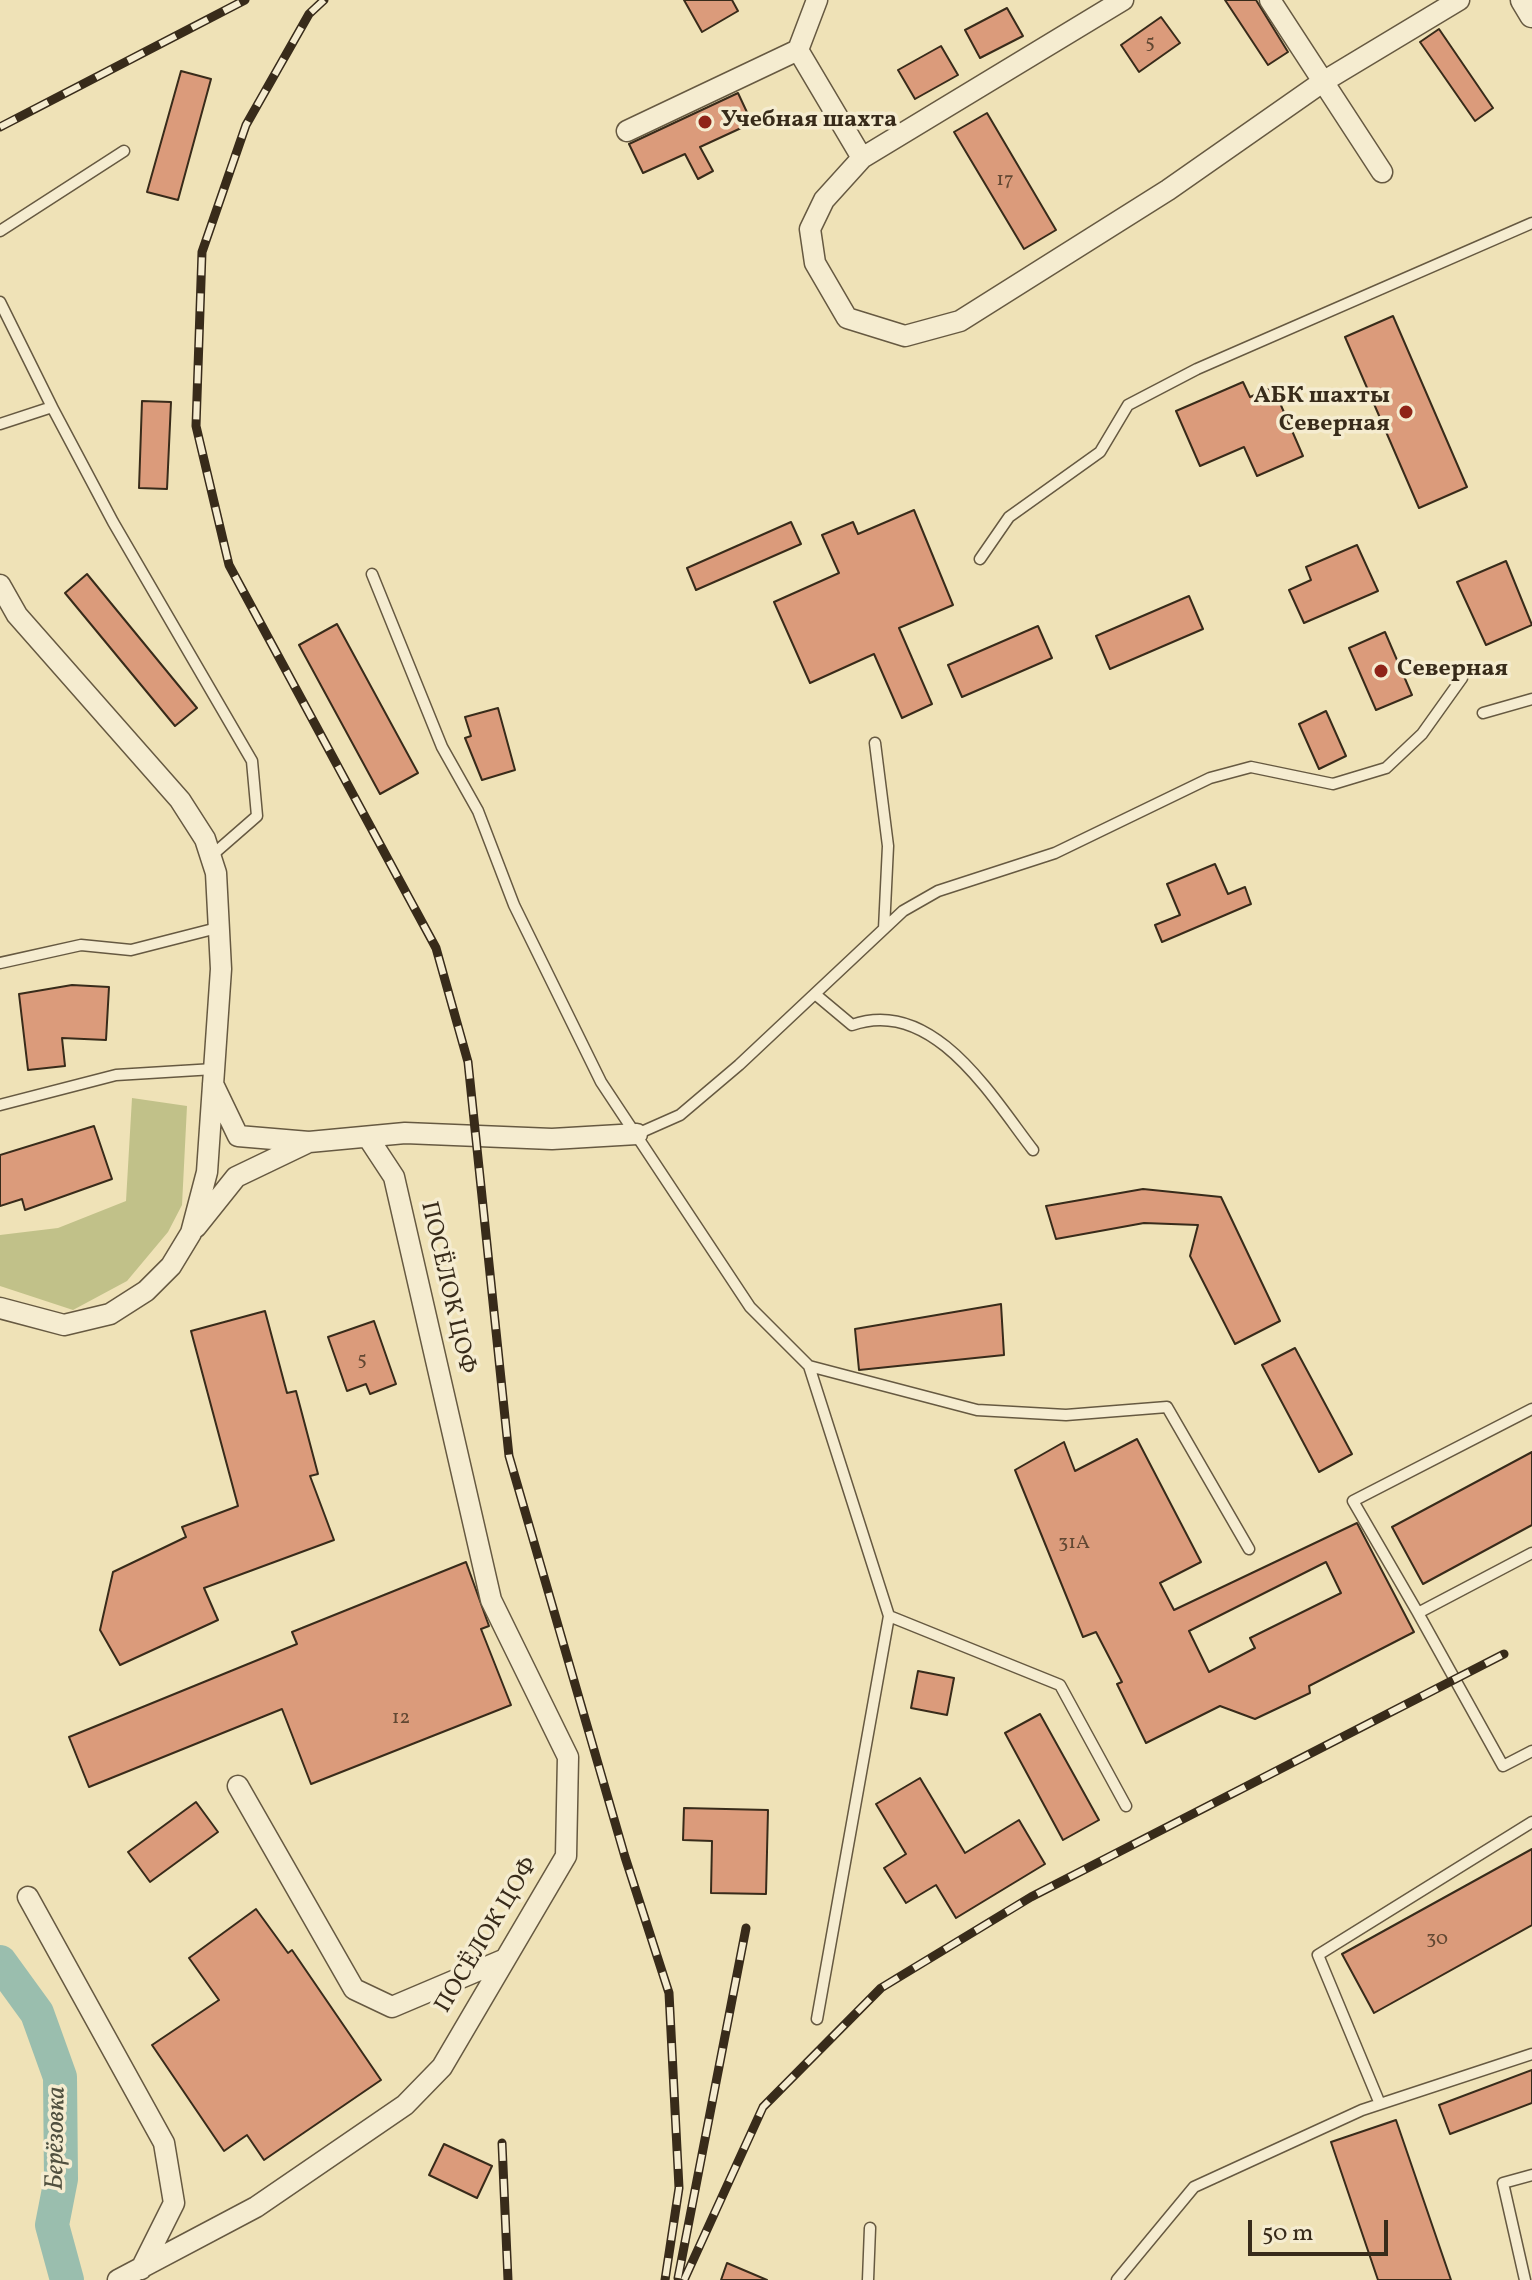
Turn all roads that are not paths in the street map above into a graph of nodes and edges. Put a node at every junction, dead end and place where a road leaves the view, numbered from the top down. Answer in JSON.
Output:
{"nodes":[{"id":1,"x":817,"y":0,"type":"edge"},
{"id":2,"x":1123,"y":0,"type":"edge"},
{"id":3,"x":1270,"y":0,"type":"edge"},
{"id":4,"x":1459,"y":0,"type":"edge"},
{"id":5,"x":1523,"y":0,"type":"edge"},
{"id":6,"x":1532,"y":15,"type":"edge"},
{"id":7,"x":798,"y":50,"type":"junction"},
{"id":8,"x":1321,"y":83,"type":"junction"},
{"id":9,"x":627,"y":131,"type":"dead end"},
{"id":10,"x":124,"y":151,"type":"dead end"},
{"id":11,"x":862,"y":158,"type":"junction"},
{"id":12,"x":1382,"y":172,"type":"dead end"},
{"id":13,"x":1532,"y":223,"type":"edge"},
{"id":14,"x":0,"y":231,"type":"edge"},
{"id":15,"x":0,"y":302,"type":"edge"},
{"id":16,"x":52,"y":407,"type":"junction"},
{"id":17,"x":0,"y":424,"type":"edge"},
{"id":18,"x":980,"y":559,"type":"dead end"},
{"id":19,"x":372,"y":574,"type":"dead end"},
{"id":20,"x":0,"y":585,"type":"edge"},
{"id":21,"x":1462,"y":678,"type":"dead end"},
{"id":22,"x":1532,"y":699,"type":"edge"},
{"id":23,"x":1483,"y":713,"type":"dead end"},
{"id":24,"x":875,"y":743,"type":"dead end"},
{"id":25,"x":210,"y":857,"type":"junction"},
{"id":26,"x":221,"y":927,"type":"junction"},
{"id":27,"x":884,"y":929,"type":"junction"},
{"id":28,"x":0,"y":963,"type":"edge"},
{"id":29,"x":815,"y":994,"type":"junction"},
{"id":30,"x":214,"y":1077,"type":"junction"},
{"id":31,"x":0,"y":1105,"type":"edge"},
{"id":32,"x":637,"y":1134,"type":"junction"},
{"id":33,"x":369,"y":1139,"type":"junction"},
{"id":34,"x":309,"y":1142,"type":"junction"},
{"id":35,"x":1033,"y":1150,"type":"dead end"},
{"id":36,"x":191,"y":1233,"type":"junction"},
{"id":37,"x":0,"y":1308,"type":"edge"},
{"id":38,"x":809,"y":1366,"type":"junction"},
{"id":39,"x":1532,"y":1409,"type":"edge"},
{"id":40,"x":1249,"y":1549,"type":"dead end"},
{"id":41,"x":1532,"y":1553,"type":"edge"},
{"id":42,"x":1418,"y":1613,"type":"junction"},
{"id":43,"x":889,"y":1616,"type":"junction"},
{"id":44,"x":1532,"y":1751,"type":"edge"},
{"id":45,"x":238,"y":1786,"type":"dead end"},
{"id":46,"x":1126,"y":1806,"type":"dead end"},
{"id":47,"x":1532,"y":1822,"type":"edge"},
{"id":48,"x":28,"y":1897,"type":"dead end"},
{"id":49,"x":503,"y":1960,"type":"junction"},
{"id":50,"x":817,"y":2019,"type":"dead end"},
{"id":51,"x":1532,"y":2054,"type":"edge"},
{"id":52,"x":1380,"y":2104,"type":"junction"},
{"id":53,"x":1532,"y":2175,"type":"edge"},
{"id":54,"x":870,"y":2228,"type":"dead end"},
{"id":55,"x":140,"y":2274,"type":"edge"},
{"id":56,"x":118,"y":2280,"type":"edge"},
{"id":57,"x":868,"y":2280,"type":"edge"},
{"id":58,"x":1117,"y":2280,"type":"edge"},
{"id":59,"x":1525,"y":2280,"type":"edge"}],
"edges":[{"from":1,"to":7,"type":"street"},
{"from":2,"to":11,"type":"street"},
{"from":3,"to":8,"type":"street"},
{"from":4,"to":8,"type":"street"},
{"from":5,"to":6,"type":"street"},
{"from":7,"to":9,"type":"street"},
{"from":7,"to":11,"type":"street"},
{"from":8,"to":11,"type":"street"},
{"from":8,"to":12,"type":"street"},
{"from":10,"to":14,"type":"lane"},
{"from":13,"to":18,"type":"lane"},
{"from":15,"to":16,"type":"lane"},
{"from":16,"to":17,"type":"lane"},
{"from":16,"to":25,"type":"lane"},
{"from":19,"to":32,"type":"lane"},
{"from":20,"to":25,"type":"street"},
{"from":21,"to":27,"type":"lane"},
{"from":22,"to":23,"type":"lane"},
{"from":24,"to":27,"type":"lane"},
{"from":25,"to":26,"type":"street"},
{"from":26,"to":28,"type":"lane"},
{"from":26,"to":30,"type":"street"},
{"from":27,"to":29,"type":"lane"},
{"from":29,"to":32,"type":"lane"},
{"from":29,"to":35,"type":"lane"},
{"from":30,"to":31,"type":"lane"},
{"from":30,"to":34,"type":"street"},
{"from":30,"to":36,"type":"street"},
{"from":32,"to":33,"type":"street"},
{"from":32,"to":38,"type":"lane"},
{"from":33,"to":34,"type":"street"},
{"from":33,"to":49,"type":"street","name":"ПОСЁЛОК ЦОФ"},
{"from":34,"to":36,"type":"street"},
{"from":36,"to":37,"type":"street"},
{"from":38,"to":40,"type":"lane"},
{"from":38,"to":43,"type":"lane"},
{"from":39,"to":42,"type":"lane"},
{"from":41,"to":42,"type":"lane"},
{"from":42,"to":44,"type":"lane"},
{"from":43,"to":46,"type":"lane"},
{"from":43,"to":50,"type":"lane"},
{"from":45,"to":49,"type":"street"},
{"from":47,"to":52,"type":"lane"},
{"from":48,"to":55,"type":"street"},
{"from":49,"to":55,"type":"street","name":"ПОСЁЛОК ЦОФ"},
{"from":51,"to":52,"type":"lane"},
{"from":52,"to":58,"type":"lane"},
{"from":53,"to":59,"type":"lane"},
{"from":54,"to":57,"type":"lane"},
{"from":55,"to":56,"type":"street","name":"ПОСЁЛОК ЦОФ"}]}
